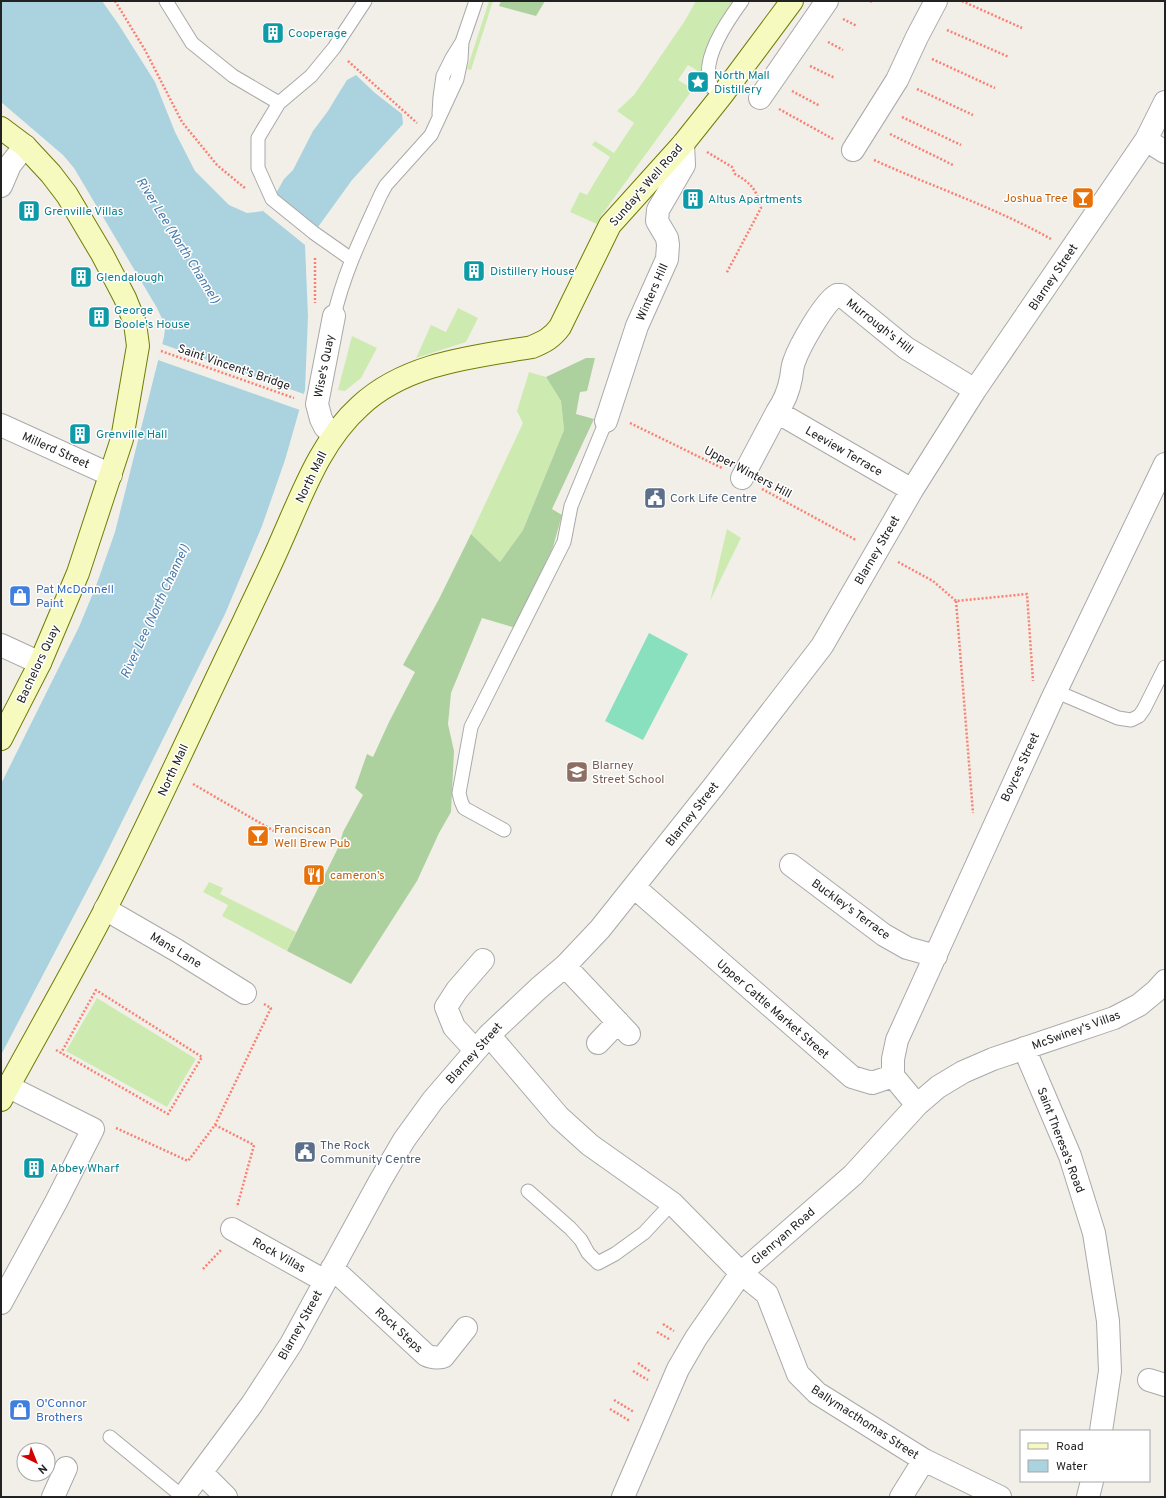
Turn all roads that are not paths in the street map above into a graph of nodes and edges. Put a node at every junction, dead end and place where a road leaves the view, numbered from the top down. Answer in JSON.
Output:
{"nodes":[{"id":1,"x":166,"y":1,"type":"edge"},
{"id":2,"x":365,"y":1,"type":"edge"},
{"id":3,"x":476,"y":1,"type":"edge"},
{"id":4,"x":742,"y":1,"type":"edge"},
{"id":5,"x":792,"y":1,"type":"edge"},
{"id":6,"x":827,"y":1,"type":"edge"},
{"id":7,"x":936,"y":1,"type":"edge"},
{"id":8,"x":722,"y":95,"type":"junction"},
{"id":9,"x":760,"y":98,"type":"road end"},
{"id":10,"x":1165,"y":102,"type":"edge"},
{"id":11,"x":279,"y":103,"type":"junction"},
{"id":12,"x":1,"y":128,"type":"edge"},
{"id":13,"x":1146,"y":140,"type":"junction"},
{"id":14,"x":683,"y":144,"type":"junction"},
{"id":15,"x":25,"y":146,"type":"junction"},
{"id":16,"x":853,"y":150,"type":"road end"},
{"id":17,"x":1165,"y":152,"type":"edge"},
{"id":18,"x":1,"y":186,"type":"edge"},
{"id":19,"x":351,"y":259,"type":"junction"},
{"id":20,"x":334,"y":316,"type":"joint"},
{"id":21,"x":975,"y":390,"type":"junction"},
{"id":22,"x":777,"y":412,"type":"junction"},
{"id":23,"x":608,"y":417,"type":"joint"},
{"id":24,"x":1,"y":425,"type":"edge"},
{"id":25,"x":334,"y":435,"type":"junction"},
{"id":26,"x":1165,"y":464,"type":"edge"},
{"id":27,"x":111,"y":474,"type":"junction"},
{"id":28,"x":742,"y":478,"type":"road end"},
{"id":29,"x":912,"y":490,"type":"junction"},
{"id":30,"x":1,"y":645,"type":"edge"},
{"id":31,"x":40,"y":663,"type":"junction"},
{"id":32,"x":1165,"y":667,"type":"edge"},
{"id":33,"x":1053,"y":695,"type":"junction"},
{"id":34,"x":1,"y":739,"type":"edge"},
{"id":35,"x":504,"y":830,"type":"dead end"},
{"id":36,"x":791,"y":865,"type":"dead end"},
{"id":37,"x":634,"y":887,"type":"junction"},
{"id":38,"x":105,"y":909,"type":"junction"},
{"id":39,"x":936,"y":956,"type":"junction"},
{"id":40,"x":483,"y":960,"type":"dead end"},
{"id":41,"x":565,"y":966,"type":"junction"},
{"id":42,"x":1165,"y":981,"type":"edge"},
{"id":43,"x":252,"y":997,"type":"road end"},
{"id":44,"x":482,"y":1042,"type":"junction"},
{"id":45,"x":598,"y":1043,"type":"dead end"},
{"id":46,"x":1024,"y":1048,"type":"junction"},
{"id":47,"x":893,"y":1076,"type":"junction"},
{"id":48,"x":5,"y":1093,"type":"edge"},
{"id":49,"x":916,"y":1106,"type":"junction"},
{"id":50,"x":528,"y":1190,"type":"dead end"},
{"id":51,"x":672,"y":1203,"type":"junction"},
{"id":52,"x":232,"y":1229,"type":"dead end"},
{"id":53,"x":741,"y":1273,"type":"junction"},
{"id":54,"x":329,"y":1274,"type":"junction"},
{"id":55,"x":1,"y":1303,"type":"edge"},
{"id":56,"x":466,"y":1328,"type":"dead end"},
{"id":57,"x":1101,"y":1430,"type":"edge"},
{"id":58,"x":110,"y":1437,"type":"dead end"},
{"id":59,"x":924,"y":1460,"type":"junction"},
{"id":60,"x":66,"y":1468,"type":"dead end"},
{"id":61,"x":202,"y":1473,"type":"junction"},
{"id":62,"x":1092,"y":1482,"type":"edge"},
{"id":63,"x":53,"y":1497,"type":"edge"},
{"id":64,"x":183,"y":1497,"type":"edge"},
{"id":65,"x":226,"y":1497,"type":"edge"},
{"id":66,"x":623,"y":1497,"type":"edge"},
{"id":67,"x":902,"y":1497,"type":"edge"},
{"id":68,"x":1000,"y":1497,"type":"edge"},
{"id":69,"x":1088,"y":1497,"type":"edge"}],
"edges":[{"from":1,"to":11,"type":"lane"},
{"from":2,"to":11,"type":"lane"},
{"from":3,"to":19,"type":"lane"},
{"from":4,"to":8,"type":"lane"},
{"from":5,"to":8,"type":"main road","name":"Sunday's Well Road"},
{"from":6,"to":9,"type":"street"},
{"from":7,"to":16,"type":"street"},
{"from":8,"to":14,"type":"main road","name":"Sunday's Well Road"},
{"from":10,"to":13,"type":"street","name":"Blarney Street"},
{"from":11,"to":19,"type":"lane"},
{"from":12,"to":15,"type":"main road","name":"Bachelors Quay"},
{"from":13,"to":17,"type":"street"},
{"from":13,"to":21,"type":"street","name":"Blarney Street"},
{"from":14,"to":23,"type":"street","name":"Winters Hill"},
{"from":14,"to":25,"type":"main road","name":"Sunday's Well Road"},
{"from":15,"to":18,"type":"street"},
{"from":15,"to":27,"type":"main road","name":"Bachelors Quay"},
{"from":19,"to":20,"type":"lane"},
{"from":20,"to":25,"type":"street","name":"Wise's Quay"},
{"from":21,"to":22,"type":"street","name":"Murrough's Hill"},
{"from":21,"to":29,"type":"street","name":"Blarney Street"},
{"from":22,"to":28,"type":"street"},
{"from":22,"to":29,"type":"street","name":"Leeview Terrace"},
{"from":23,"to":35,"type":"lane"},
{"from":24,"to":27,"type":"street","name":"Millerd Street"},
{"from":25,"to":38,"type":"main road","name":"North Mall"},
{"from":26,"to":33,"type":"street","name":"Boyces Street"},
{"from":27,"to":31,"type":"main road","name":"Bachelors Quay"},
{"from":29,"to":37,"type":"street","name":"Blarney Street"},
{"from":30,"to":31,"type":"street"},
{"from":31,"to":34,"type":"main road","name":"Bachelors Quay"},
{"from":32,"to":33,"type":"lane"},
{"from":33,"to":39,"type":"street","name":"Boyces Street"},
{"from":36,"to":39,"type":"street","name":"Buckley's Terrace"},
{"from":37,"to":41,"type":"street","name":"Blarney Street"},
{"from":37,"to":47,"type":"street","name":"Upper Cattle Market Street"},
{"from":38,"to":43,"type":"street","name":"Mans Lane"},
{"from":38,"to":48,"type":"main road","name":"North Mall"},
{"from":39,"to":47,"type":"street","name":"Boyces Street"},
{"from":40,"to":44,"type":"street","name":"Ballymacthomas Street"},
{"from":41,"to":44,"type":"street","name":"Blarney Street"},
{"from":41,"to":45,"type":"street"},
{"from":42,"to":46,"type":"street","name":"McSwiney's Villas"},
{"from":44,"to":51,"type":"street","name":"Ballymacthomas Street"},
{"from":44,"to":54,"type":"street","name":"Blarney Street"},
{"from":46,"to":49,"type":"street","name":"Glenryan Road"},
{"from":46,"to":57,"type":"street","name":"Saint Theresa's Road"},
{"from":47,"to":49,"type":"street"},
{"from":48,"to":55,"type":"street"},
{"from":49,"to":53,"type":"street","name":"Glenryan Road"},
{"from":50,"to":51,"type":"lane"},
{"from":51,"to":53,"type":"street","name":"Ballymacthomas Street"},
{"from":52,"to":54,"type":"street","name":"Rock Villas"},
{"from":53,"to":59,"type":"street","name":"Ballymacthomas Street"},
{"from":53,"to":66,"type":"street","name":"Glenryan Road"},
{"from":54,"to":56,"type":"street","name":"Rock Steps"},
{"from":54,"to":61,"type":"street","name":"Blarney Street"},
{"from":58,"to":64,"type":"lane"},
{"from":59,"to":67,"type":"street"},
{"from":59,"to":68,"type":"street","name":"Ballymacthomas Street"},
{"from":60,"to":63,"type":"street"},
{"from":61,"to":64,"type":"street","name":"Blarney Street"},
{"from":61,"to":65,"type":"street"},
{"from":62,"to":69,"type":"street"}]}
